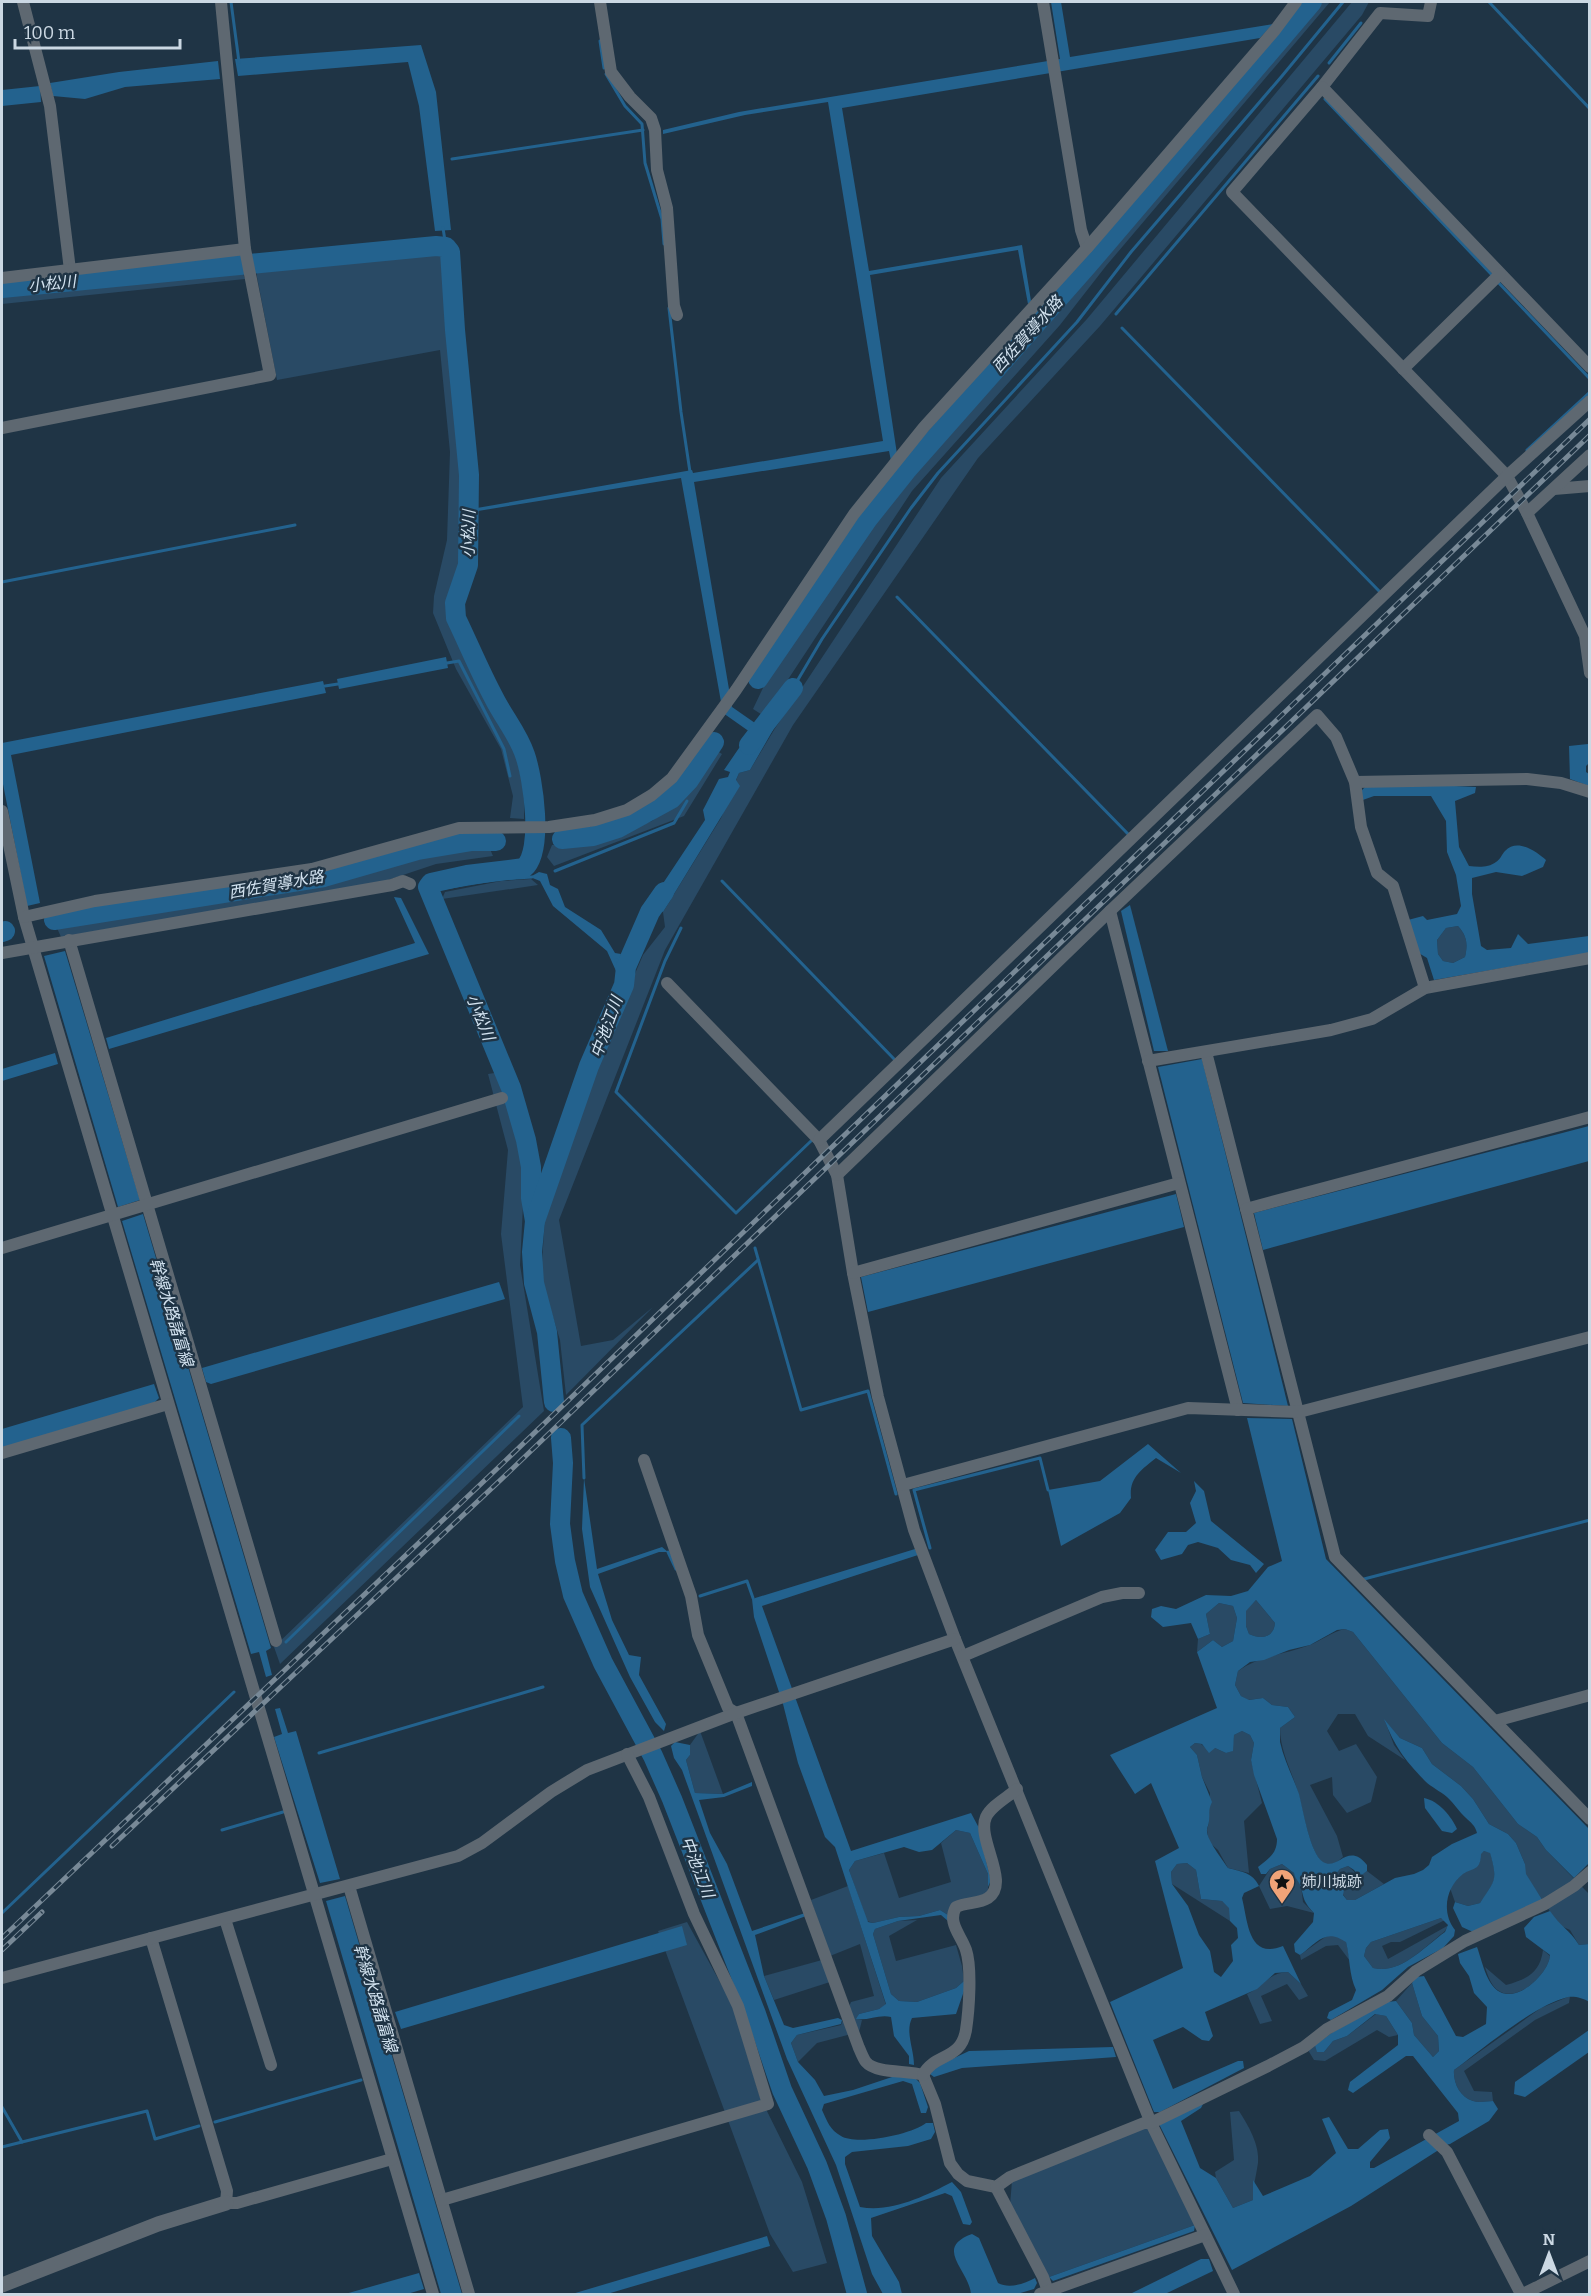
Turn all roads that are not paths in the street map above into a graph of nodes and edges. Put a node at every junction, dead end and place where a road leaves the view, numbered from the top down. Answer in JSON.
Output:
{"nodes":[{"id":1,"x":23,"y":2,"type":"edge"},
{"id":2,"x":221,"y":2,"type":"edge"},
{"id":3,"x":600,"y":2,"type":"edge"},
{"id":4,"x":1043,"y":2,"type":"edge"},
{"id":5,"x":1296,"y":2,"type":"edge"},
{"id":6,"x":1431,"y":2,"type":"edge"},
{"id":7,"x":1322,"y":87,"type":"junction"},
{"id":8,"x":245,"y":249,"type":"junction"},
{"id":9,"x":1087,"y":249,"type":"junction"},
{"id":10,"x":70,"y":270,"type":"junction"},
{"id":11,"x":1500,"y":274,"type":"junction"},
{"id":12,"x":2,"y":278,"type":"edge"},
{"id":13,"x":677,"y":315,"type":"dead end"},
{"id":14,"x":1590,"y":367,"type":"edge"},
{"id":15,"x":1403,"y":369,"type":"junction"},
{"id":16,"x":1590,"y":401,"type":"edge"},
{"id":17,"x":2,"y":428,"type":"edge"},
{"id":18,"x":1590,"y":456,"type":"edge"},
{"id":19,"x":1508,"y":476,"type":"junction"},
{"id":20,"x":1590,"y":486,"type":"edge"},
{"id":21,"x":1554,"y":489,"type":"junction"},
{"id":22,"x":1527,"y":513,"type":"junction"},
{"id":23,"x":1590,"y":673,"type":"edge"},
{"id":24,"x":1356,"y":792,"type":"junction"},
{"id":25,"x":1590,"y":792,"type":"edge"},
{"id":26,"x":2,"y":811,"type":"edge"},
{"id":27,"x":410,"y":884,"type":"dead end"},
{"id":28,"x":1110,"y":911,"type":"junction"},
{"id":29,"x":24,"y":917,"type":"junction"},
{"id":30,"x":69,"y":940,"type":"junction"},
{"id":31,"x":33,"y":946,"type":"junction"},
{"id":32,"x":2,"y":953,"type":"edge"},
{"id":33,"x":1590,"y":958,"type":"edge"},
{"id":34,"x":667,"y":983,"type":"dead end"},
{"id":35,"x":1425,"y":988,"type":"junction"},
{"id":36,"x":1206,"y":1052,"type":"junction"},
{"id":37,"x":1159,"y":1059,"type":"junction"},
{"id":38,"x":502,"y":1098,"type":"dead end"},
{"id":39,"x":1590,"y":1117,"type":"edge"},
{"id":40,"x":819,"y":1140,"type":"junction"},
{"id":41,"x":837,"y":1175,"type":"junction"},
{"id":42,"x":1179,"y":1183,"type":"junction"},
{"id":43,"x":142,"y":1207,"type":"junction"},
{"id":44,"x":1246,"y":1209,"type":"junction"},
{"id":45,"x":118,"y":1214,"type":"junction"},
{"id":46,"x":2,"y":1248,"type":"edge"},
{"id":47,"x":853,"y":1273,"type":"junction"},
{"id":48,"x":1590,"y":1337,"type":"edge"},
{"id":49,"x":168,"y":1404,"type":"junction"},
{"id":50,"x":1238,"y":1410,"type":"junction"},
{"id":51,"x":1299,"y":1412,"type":"junction"},
{"id":52,"x":2,"y":1453,"type":"edge"},
{"id":53,"x":644,"y":1460,"type":"dead end"},
{"id":54,"x":903,"y":1485,"type":"junction"},
{"id":55,"x":1139,"y":1593,"type":"dead end"},
{"id":56,"x":955,"y":1639,"type":"junction"},
{"id":57,"x":276,"y":1641,"type":"dead end"},
{"id":58,"x":963,"y":1656,"type":"junction"},
{"id":59,"x":1590,"y":1695,"type":"edge"},
{"id":60,"x":736,"y":1713,"type":"junction"},
{"id":61,"x":1495,"y":1721,"type":"junction"},
{"id":62,"x":627,"y":1754,"type":"junction"},
{"id":63,"x":1017,"y":1789,"type":"junction"},
{"id":64,"x":1590,"y":1819,"type":"edge"},
{"id":65,"x":1590,"y":1872,"type":"edge"},
{"id":66,"x":332,"y":1891,"type":"junction"},
{"id":67,"x":225,"y":1919,"type":"junction"},
{"id":68,"x":151,"y":1938,"type":"junction"},
{"id":69,"x":2,"y":1978,"type":"edge"},
{"id":70,"x":271,"y":2065,"type":"dead end"},
{"id":71,"x":923,"y":2075,"type":"junction"},
{"id":72,"x":1151,"y":2123,"type":"junction"},
{"id":73,"x":1429,"y":2135,"type":"dead end"},
{"id":74,"x":392,"y":2159,"type":"junction"},
{"id":75,"x":996,"y":2187,"type":"junction"},
{"id":76,"x":442,"y":2200,"type":"junction"},
{"id":77,"x":226,"y":2203,"type":"junction"},
{"id":78,"x":1204,"y":2235,"type":"junction"},
{"id":79,"x":1590,"y":2261,"type":"edge"},
{"id":80,"x":2,"y":2285,"type":"edge"},
{"id":81,"x":1044,"y":2293,"type":"edge"},
{"id":82,"x":432,"y":2294,"type":"edge"},
{"id":83,"x":469,"y":2295,"type":"edge"},
{"id":84,"x":1234,"y":2295,"type":"edge"},
{"id":85,"x":1522,"y":2295,"type":"edge"}],
"edges":[{"from":1,"to":10,"type":"street"},
{"from":2,"to":8,"type":"street"},
{"from":3,"to":13,"type":"street"},
{"from":4,"to":9,"type":"street"},
{"from":5,"to":9,"type":"street"},
{"from":6,"to":7,"type":"street"},
{"from":7,"to":11,"type":"street"},
{"from":7,"to":15,"type":"street"},
{"from":8,"to":10,"type":"street"},
{"from":8,"to":17,"type":"street"},
{"from":9,"to":29,"type":"street"},
{"from":10,"to":12,"type":"street"},
{"from":11,"to":14,"type":"street"},
{"from":11,"to":15,"type":"street"},
{"from":15,"to":19,"type":"street"},
{"from":16,"to":19,"type":"street"},
{"from":18,"to":21,"type":"street"},
{"from":19,"to":22,"type":"street"},
{"from":19,"to":40,"type":"street"},
{"from":20,"to":21,"type":"street"},
{"from":21,"to":22,"type":"street"},
{"from":22,"to":23,"type":"street"},
{"from":24,"to":25,"type":"street"},
{"from":24,"to":28,"type":"street"},
{"from":24,"to":35,"type":"street"},
{"from":26,"to":29,"type":"street"},
{"from":27,"to":30,"type":"street"},
{"from":28,"to":37,"type":"street"},
{"from":28,"to":41,"type":"street"},
{"from":29,"to":31,"type":"street"},
{"from":30,"to":31,"type":"street"},
{"from":30,"to":43,"type":"street"},
{"from":31,"to":32,"type":"street"},
{"from":31,"to":45,"type":"street"},
{"from":33,"to":35,"type":"street"},
{"from":34,"to":40,"type":"street"},
{"from":35,"to":36,"type":"street"},
{"from":36,"to":37,"type":"street"},
{"from":36,"to":44,"type":"street"},
{"from":37,"to":42,"type":"street"},
{"from":38,"to":43,"type":"street"},
{"from":39,"to":44,"type":"street"},
{"from":40,"to":41,"type":"street"},
{"from":41,"to":47,"type":"street"},
{"from":42,"to":47,"type":"street"},
{"from":42,"to":50,"type":"street"},
{"from":43,"to":45,"type":"street"},
{"from":43,"to":57,"type":"street"},
{"from":44,"to":51,"type":"street"},
{"from":45,"to":46,"type":"street"},
{"from":45,"to":49,"type":"street"},
{"from":47,"to":54,"type":"street"},
{"from":48,"to":51,"type":"street"},
{"from":49,"to":52,"type":"street"},
{"from":49,"to":66,"type":"street"},
{"from":50,"to":51,"type":"street"},
{"from":50,"to":54,"type":"street"},
{"from":51,"to":61,"type":"street"},
{"from":53,"to":60,"type":"street"},
{"from":54,"to":56,"type":"street"},
{"from":55,"to":58,"type":"street"},
{"from":56,"to":58,"type":"street"},
{"from":56,"to":60,"type":"street"},
{"from":58,"to":63,"type":"street"},
{"from":59,"to":61,"type":"street"},
{"from":60,"to":62,"type":"street"},
{"from":60,"to":71,"type":"street"},
{"from":61,"to":64,"type":"street"},
{"from":62,"to":66,"type":"street"},
{"from":62,"to":76,"type":"street"},
{"from":63,"to":71,"type":"street"},
{"from":63,"to":72,"type":"street"},
{"from":65,"to":72,"type":"street"},
{"from":66,"to":67,"type":"street"},
{"from":66,"to":74,"type":"street"},
{"from":66,"to":76,"type":"street"},
{"from":67,"to":68,"type":"street"},
{"from":67,"to":70,"type":"street"},
{"from":68,"to":69,"type":"street"},
{"from":68,"to":77,"type":"street"},
{"from":71,"to":75,"type":"street"},
{"from":72,"to":75,"type":"street"},
{"from":72,"to":78,"type":"street"},
{"from":73,"to":85,"type":"street"},
{"from":74,"to":77,"type":"street"},
{"from":74,"to":82,"type":"street"},
{"from":75,"to":81,"type":"street"},
{"from":76,"to":83,"type":"street"},
{"from":77,"to":80,"type":"street"},
{"from":78,"to":81,"type":"street"},
{"from":78,"to":84,"type":"street"},
{"from":79,"to":85,"type":"street"}]}
